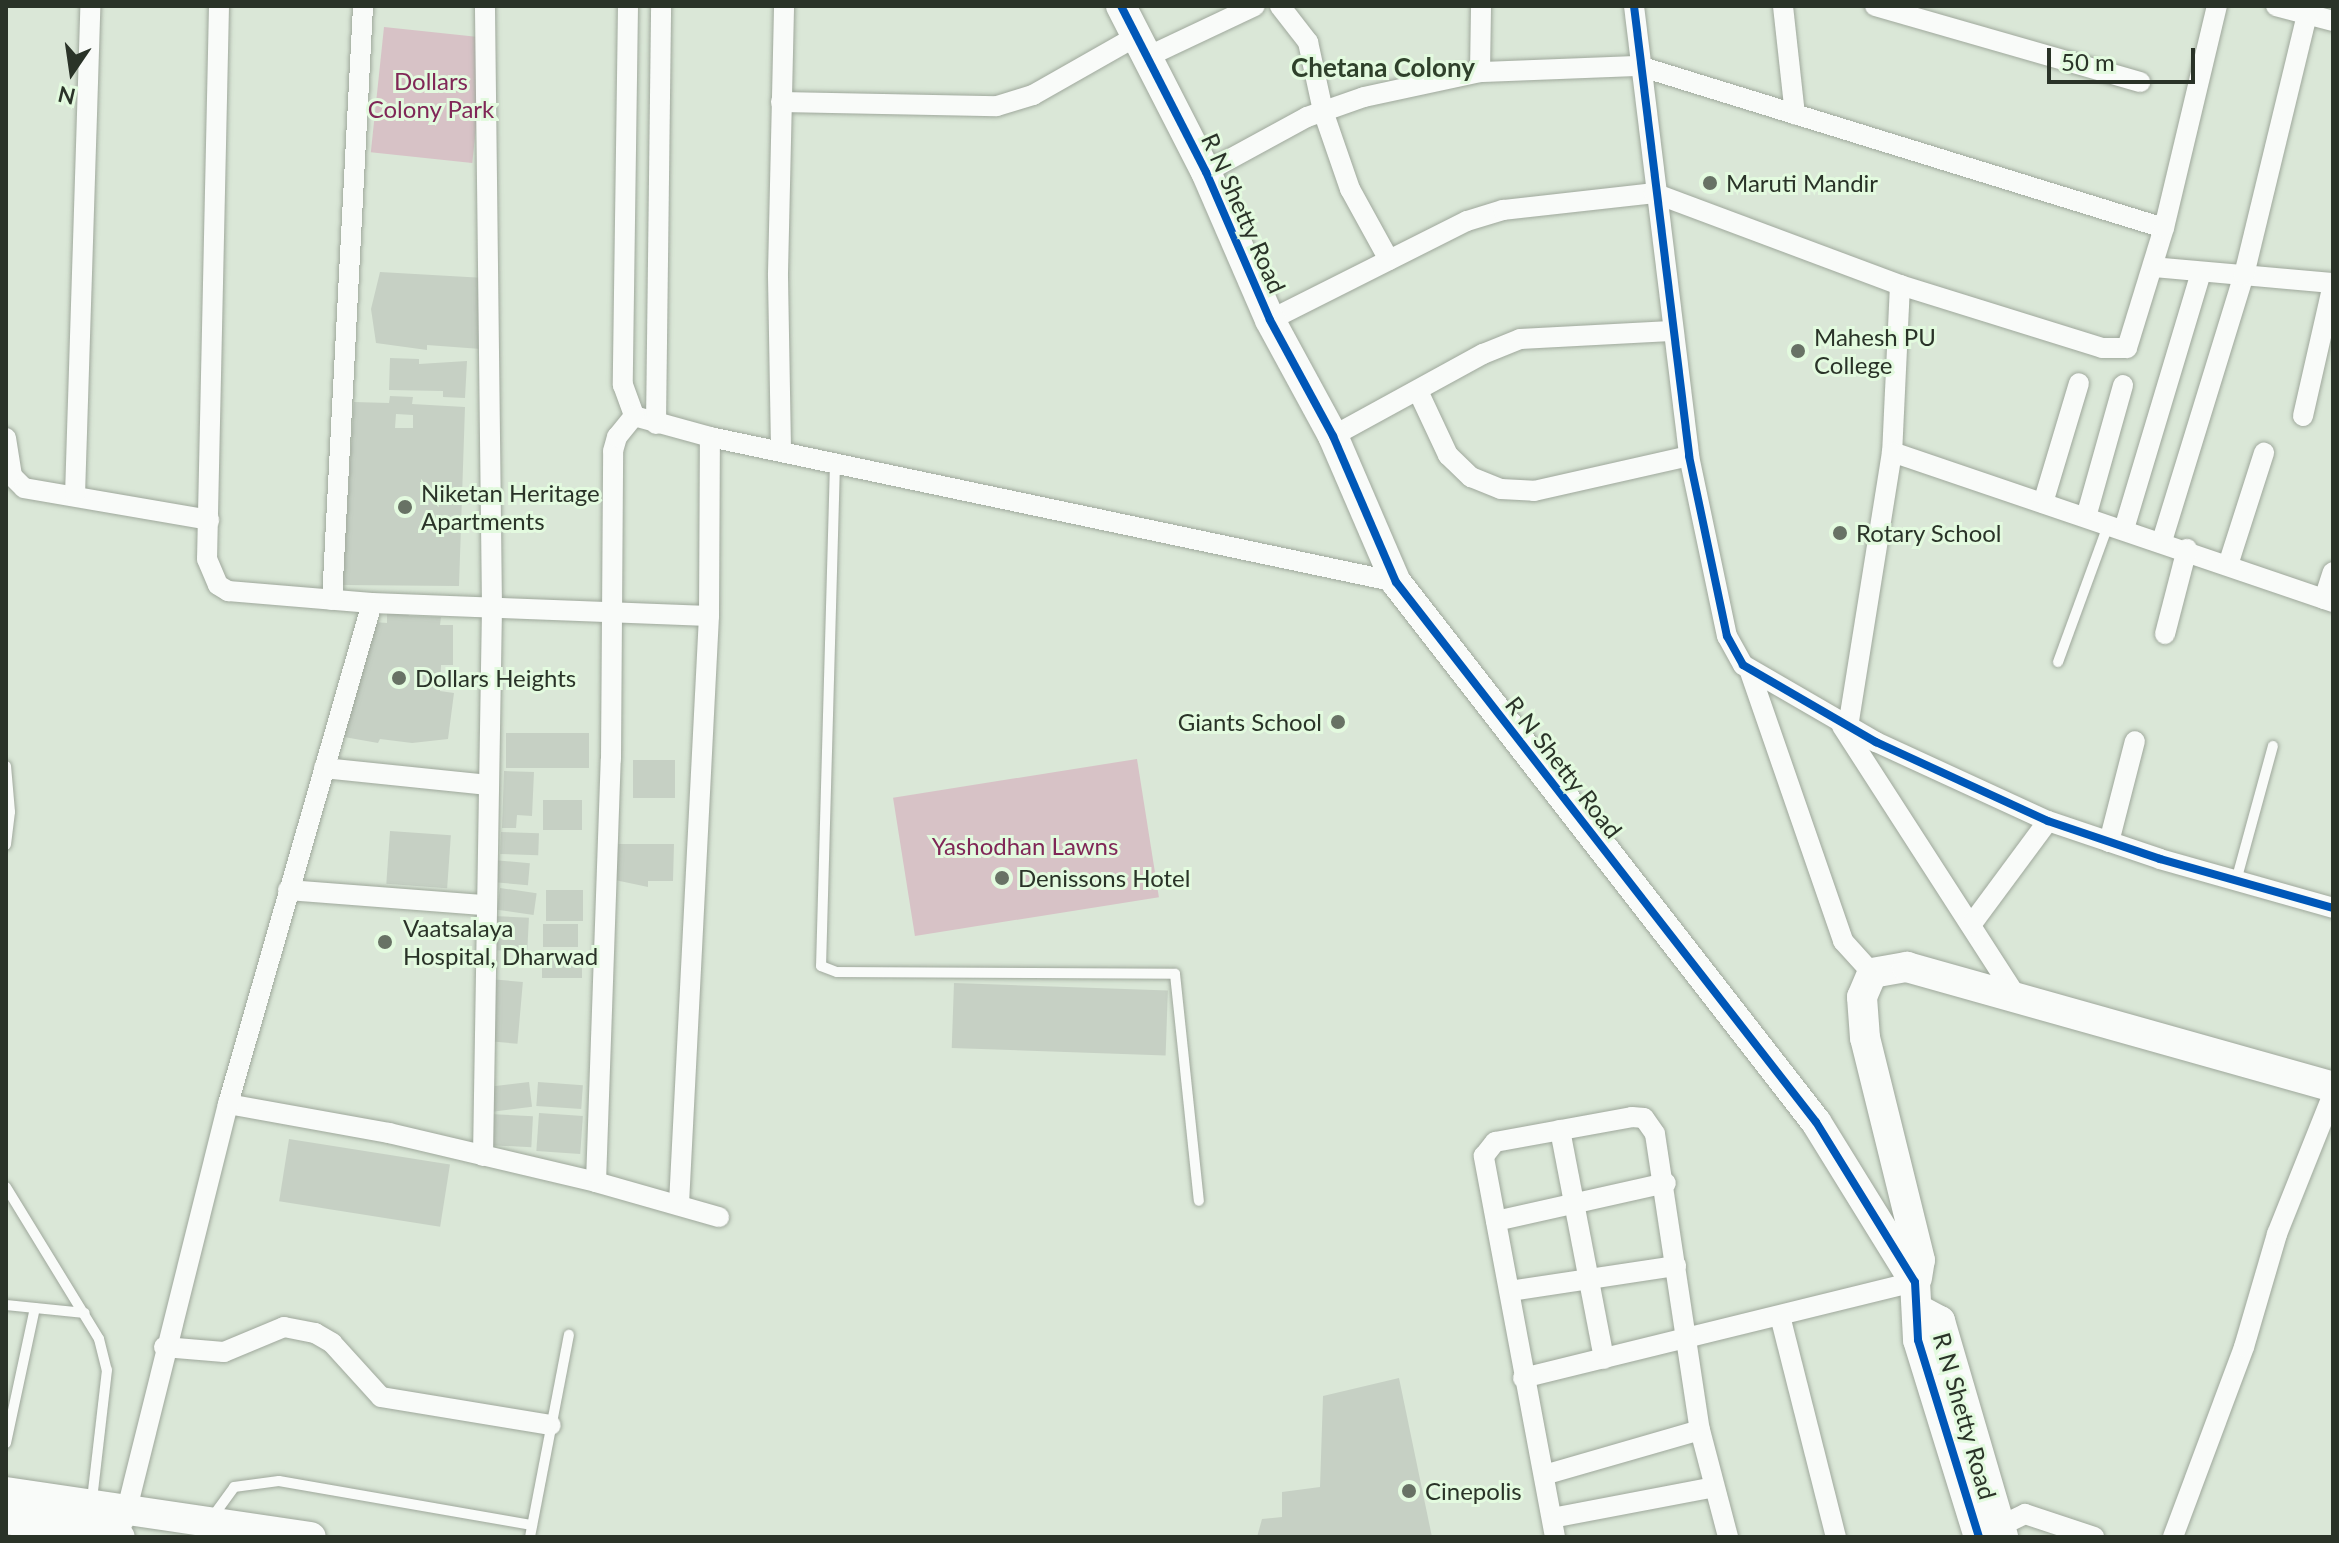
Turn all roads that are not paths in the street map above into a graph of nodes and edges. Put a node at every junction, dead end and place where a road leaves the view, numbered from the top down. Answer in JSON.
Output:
{"nodes":[{"id":1,"x":90,"y":6,"type":"edge"},
{"id":2,"x":219,"y":6,"type":"edge"},
{"id":3,"x":363,"y":6,"type":"edge"},
{"id":4,"x":485,"y":6,"type":"edge"},
{"id":5,"x":628,"y":6,"type":"edge"},
{"id":6,"x":661,"y":6,"type":"edge"},
{"id":7,"x":784,"y":6,"type":"edge"},
{"id":8,"x":1121,"y":6,"type":"edge"},
{"id":9,"x":1255,"y":6,"type":"edge"},
{"id":10,"x":1280,"y":6,"type":"edge"},
{"id":11,"x":1481,"y":6,"type":"edge"},
{"id":12,"x":1634,"y":6,"type":"edge"},
{"id":13,"x":1783,"y":6,"type":"edge"},
{"id":14,"x":1875,"y":6,"type":"edge"},
{"id":15,"x":2217,"y":6,"type":"edge"},
{"id":16,"x":2276,"y":6,"type":"edge"},
{"id":17,"x":2308,"y":10,"type":"edge"},
{"id":18,"x":2333,"y":21,"type":"edge"},
{"id":19,"x":1143,"y":46,"type":"junction"},
{"id":20,"x":1639,"y":66,"type":"junction"},
{"id":21,"x":1480,"y":72,"type":"junction"},
{"id":22,"x":2140,"y":82,"type":"dead end"},
{"id":23,"x":781,"y":102,"type":"junction"},
{"id":24,"x":1323,"y":111,"type":"junction"},
{"id":25,"x":1795,"y":114,"type":"junction"},
{"id":26,"x":1206,"y":172,"type":"junction"},
{"id":27,"x":1654,"y":193,"type":"junction"},
{"id":28,"x":2164,"y":228,"type":"junction"},
{"id":29,"x":1389,"y":260,"type":"junction"},
{"id":30,"x":2153,"y":267,"type":"junction"},
{"id":31,"x":2201,"y":272,"type":"junction"},
{"id":32,"x":2244,"y":275,"type":"junction"},
{"id":33,"x":2333,"y":283,"type":"edge"},
{"id":34,"x":1900,"y":285,"type":"junction"},
{"id":35,"x":1270,"y":320,"type":"junction"},
{"id":36,"x":1671,"y":331,"type":"junction"},
{"id":37,"x":2079,"y":383,"type":"dead end"},
{"id":38,"x":2123,"y":385,"type":"dead end"},
{"id":39,"x":1418,"y":391,"type":"junction"},
{"id":40,"x":634,"y":416,"type":"junction"},
{"id":41,"x":2303,"y":416,"type":"dead end"},
{"id":42,"x":656,"y":424,"type":"junction"},
{"id":43,"x":1333,"y":436,"type":"junction"},
{"id":44,"x":710,"y":437,"type":"junction"},
{"id":45,"x":6,"y":438,"type":"edge"},
{"id":46,"x":781,"y":449,"type":"junction"},
{"id":47,"x":1892,"y":452,"type":"junction"},
{"id":48,"x":2264,"y":453,"type":"dead end"},
{"id":49,"x":1689,"y":456,"type":"junction"},
{"id":50,"x":835,"y":463,"type":"junction"},
{"id":51,"x":75,"y":496,"type":"junction"},
{"id":52,"x":2043,"y":503,"type":"junction"},
{"id":53,"x":2086,"y":517,"type":"junction"},
{"id":54,"x":209,"y":520,"type":"junction"},
{"id":55,"x":2116,"y":527,"type":"junction"},
{"id":56,"x":2162,"y":541,"type":"junction"},
{"id":57,"x":2187,"y":549,"type":"junction"},
{"id":58,"x":2228,"y":565,"type":"junction"},
{"id":59,"x":2333,"y":572,"type":"edge"},
{"id":60,"x":1396,"y":582,"type":"junction"},
{"id":61,"x":332,"y":600,"type":"junction"},
{"id":62,"x":2328,"y":601,"type":"edge"},
{"id":63,"x":372,"y":603,"type":"junction"},
{"id":64,"x":492,"y":608,"type":"junction"},
{"id":65,"x":611,"y":611,"type":"junction"},
{"id":66,"x":709,"y":616,"type":"junction"},
{"id":67,"x":2165,"y":634,"type":"dead end"},
{"id":68,"x":2058,"y":662,"type":"dead end"},
{"id":69,"x":1748,"y":669,"type":"junction"},
{"id":70,"x":1844,"y":724,"type":"junction"},
{"id":71,"x":2135,"y":741,"type":"dead end"},
{"id":72,"x":2273,"y":746,"type":"dead end"},
{"id":73,"x":6,"y":766,"type":"edge"},
{"id":74,"x":324,"y":768,"type":"junction"},
{"id":75,"x":488,"y":785,"type":"junction"},
{"id":76,"x":2048,"y":821,"type":"junction"},
{"id":77,"x":2109,"y":842,"type":"junction"},
{"id":78,"x":6,"y":845,"type":"edge"},
{"id":79,"x":2236,"y":881,"type":"junction"},
{"id":80,"x":288,"y":890,"type":"junction"},
{"id":81,"x":485,"y":905,"type":"junction"},
{"id":82,"x":2333,"y":908,"type":"edge"},
{"id":83,"x":1971,"y":925,"type":"junction"},
{"id":84,"x":1872,"y":973,"type":"junction"},
{"id":85,"x":2017,"y":998,"type":"junction"},
{"id":86,"x":2333,"y":1087,"type":"edge"},
{"id":87,"x":2333,"y":1094,"type":"edge"},
{"id":88,"x":228,"y":1104,"type":"junction"},
{"id":89,"x":1560,"y":1130,"type":"junction"},
{"id":90,"x":483,"y":1156,"type":"junction"},
{"id":91,"x":596,"y":1182,"type":"junction"},
{"id":92,"x":1666,"y":1183,"type":"junction"},
{"id":93,"x":6,"y":1187,"type":"edge"},
{"id":94,"x":1199,"y":1201,"type":"dead end"},
{"id":95,"x":679,"y":1204,"type":"junction"},
{"id":96,"x":1574,"y":1204,"type":"junction"},
{"id":97,"x":719,"y":1217,"type":"dead end"},
{"id":98,"x":1496,"y":1221,"type":"junction"},
{"id":99,"x":1676,"y":1266,"type":"junction"},
{"id":100,"x":1588,"y":1279,"type":"junction"},
{"id":101,"x":1510,"y":1291,"type":"junction"},
{"id":102,"x":1917,"y":1296,"type":"junction"},
{"id":103,"x":6,"y":1305,"type":"edge"},
{"id":104,"x":35,"y":1308,"type":"junction"},
{"id":105,"x":85,"y":1313,"type":"junction"},
{"id":106,"x":1780,"y":1316,"type":"junction"},
{"id":107,"x":569,"y":1335,"type":"dead end"},
{"id":108,"x":1688,"y":1340,"type":"junction"},
{"id":109,"x":164,"y":1347,"type":"junction"},
{"id":110,"x":1604,"y":1359,"type":"junction"},
{"id":111,"x":1523,"y":1378,"type":"junction"},
{"id":112,"x":551,"y":1425,"type":"junction"},
{"id":113,"x":1700,"y":1430,"type":"junction"},
{"id":114,"x":6,"y":1443,"type":"edge"},
{"id":115,"x":1544,"y":1475,"type":"junction"},
{"id":116,"x":1714,"y":1487,"type":"junction"},
{"id":117,"x":6,"y":1492,"type":"edge"},
{"id":118,"x":6,"y":1519,"type":"edge"},
{"id":119,"x":89,"y":1519,"type":"junction"},
{"id":120,"x":211,"y":1519,"type":"junction"},
{"id":121,"x":532,"y":1525,"type":"junction"},
{"id":122,"x":1554,"y":1527,"type":"edge"},
{"id":123,"x":122,"y":1528,"type":"edge"},
{"id":124,"x":252,"y":1532,"type":"edge"},
{"id":125,"x":1990,"y":1534,"type":"edge"},
{"id":126,"x":311,"y":1537,"type":"edge"},
{"id":127,"x":530,"y":1537,"type":"edge"},
{"id":128,"x":1728,"y":1537,"type":"edge"},
{"id":129,"x":1836,"y":1537,"type":"edge"},
{"id":130,"x":2094,"y":1537,"type":"edge"},
{"id":131,"x":2173,"y":1537,"type":"edge"}],
"edges":[{"from":1,"to":51,"type":"street"},
{"from":2,"to":54,"type":"street"},
{"from":3,"to":61,"type":"street"},
{"from":4,"to":64,"type":"street"},
{"from":5,"to":40,"type":"street"},
{"from":6,"to":42,"type":"street"},
{"from":7,"to":23,"type":"street"},
{"from":8,"to":19,"type":"street","name":"R N Shetty Road"},
{"from":9,"to":19,"type":"street"},
{"from":10,"to":24,"type":"street"},
{"from":11,"to":21,"type":"street"},
{"from":12,"to":20,"type":"street"},
{"from":13,"to":25,"type":"street"},
{"from":14,"to":22,"type":"street"},
{"from":15,"to":28,"type":"street"},
{"from":16,"to":17,"type":"street"},
{"from":17,"to":18,"type":"street"},
{"from":17,"to":32,"type":"street"},
{"from":19,"to":23,"type":"street"},
{"from":19,"to":26,"type":"street","name":"R N Shetty Road"},
{"from":20,"to":21,"type":"street"},
{"from":20,"to":25,"type":"street"},
{"from":20,"to":27,"type":"street"},
{"from":21,"to":24,"type":"street"},
{"from":23,"to":46,"type":"street"},
{"from":24,"to":26,"type":"street"},
{"from":24,"to":29,"type":"street"},
{"from":25,"to":28,"type":"street"},
{"from":26,"to":35,"type":"street","name":"R N Shetty Road"},
{"from":27,"to":29,"type":"street"},
{"from":27,"to":34,"type":"street"},
{"from":27,"to":36,"type":"street"},
{"from":28,"to":30,"type":"street"},
{"from":29,"to":35,"type":"street"},
{"from":30,"to":31,"type":"street"},
{"from":30,"to":34,"type":"street"},
{"from":31,"to":32,"type":"street"},
{"from":31,"to":55,"type":"street"},
{"from":32,"to":33,"type":"street"},
{"from":32,"to":56,"type":"street"},
{"from":33,"to":41,"type":"street"},
{"from":34,"to":47,"type":"street"},
{"from":35,"to":43,"type":"street","name":"R N Shetty Road"},
{"from":36,"to":39,"type":"street"},
{"from":36,"to":49,"type":"street"},
{"from":37,"to":52,"type":"street"},
{"from":38,"to":53,"type":"street"},
{"from":39,"to":43,"type":"street"},
{"from":39,"to":49,"type":"street"},
{"from":40,"to":42,"type":"street"},
{"from":40,"to":65,"type":"street"},
{"from":42,"to":44,"type":"street"},
{"from":43,"to":60,"type":"street","name":"R N Shetty Road"},
{"from":44,"to":46,"type":"street"},
{"from":44,"to":66,"type":"street"},
{"from":45,"to":51,"type":"street"},
{"from":46,"to":50,"type":"street"},
{"from":47,"to":52,"type":"street"},
{"from":47,"to":70,"type":"street"},
{"from":48,"to":58,"type":"street"},
{"from":49,"to":69,"type":"street"},
{"from":50,"to":60,"type":"street"},
{"from":50,"to":94,"type":"lane"},
{"from":51,"to":54,"type":"street"},
{"from":52,"to":53,"type":"street"},
{"from":53,"to":55,"type":"street"},
{"from":54,"to":61,"type":"street"},
{"from":55,"to":56,"type":"street"},
{"from":55,"to":68,"type":"lane"},
{"from":56,"to":57,"type":"street"},
{"from":57,"to":58,"type":"street"},
{"from":57,"to":67,"type":"street"},
{"from":58,"to":62,"type":"street"},
{"from":59,"to":62,"type":"street"},
{"from":60,"to":102,"type":"street","name":"R N Shetty Road"},
{"from":61,"to":63,"type":"street"},
{"from":63,"to":64,"type":"street"},
{"from":63,"to":74,"type":"street"},
{"from":64,"to":65,"type":"street"},
{"from":64,"to":75,"type":"street"},
{"from":65,"to":66,"type":"street"},
{"from":65,"to":91,"type":"street"},
{"from":66,"to":95,"type":"street"},
{"from":69,"to":70,"type":"street"},
{"from":69,"to":84,"type":"street"},
{"from":70,"to":76,"type":"street"},
{"from":70,"to":83,"type":"street"},
{"from":71,"to":77,"type":"street"},
{"from":72,"to":79,"type":"lane"},
{"from":73,"to":78,"type":"lane"},
{"from":74,"to":75,"type":"street"},
{"from":74,"to":80,"type":"street"},
{"from":75,"to":81,"type":"street"},
{"from":76,"to":77,"type":"street"},
{"from":76,"to":83,"type":"street"},
{"from":77,"to":79,"type":"street"},
{"from":79,"to":82,"type":"street"},
{"from":80,"to":81,"type":"street"},
{"from":80,"to":88,"type":"street"},
{"from":81,"to":90,"type":"street"},
{"from":83,"to":85,"type":"street"},
{"from":84,"to":85,"type":"street"},
{"from":84,"to":102,"type":"street"},
{"from":85,"to":86,"type":"street"},
{"from":87,"to":131,"type":"street"},
{"from":88,"to":90,"type":"street"},
{"from":88,"to":109,"type":"street"},
{"from":89,"to":92,"type":"street"},
{"from":89,"to":96,"type":"street"},
{"from":89,"to":98,"type":"street"},
{"from":90,"to":91,"type":"street"},
{"from":91,"to":95,"type":"street"},
{"from":92,"to":96,"type":"street"},
{"from":92,"to":99,"type":"street"},
{"from":93,"to":105,"type":"lane"},
{"from":95,"to":97,"type":"street"},
{"from":96,"to":98,"type":"street"},
{"from":96,"to":100,"type":"street"},
{"from":98,"to":101,"type":"street"},
{"from":99,"to":100,"type":"street"},
{"from":99,"to":108,"type":"street"},
{"from":100,"to":101,"type":"street"},
{"from":100,"to":110,"type":"street"},
{"from":101,"to":111,"type":"street"},
{"from":102,"to":106,"type":"street"},
{"from":102,"to":125,"type":"street","name":"R N Shetty Road"},
{"from":103,"to":104,"type":"lane"},
{"from":104,"to":105,"type":"lane"},
{"from":104,"to":114,"type":"lane"},
{"from":105,"to":119,"type":"lane"},
{"from":106,"to":108,"type":"street"},
{"from":106,"to":129,"type":"street"},
{"from":107,"to":112,"type":"lane"},
{"from":108,"to":110,"type":"street"},
{"from":108,"to":113,"type":"street"},
{"from":109,"to":112,"type":"street"},
{"from":109,"to":123,"type":"street"},
{"from":110,"to":111,"type":"street"},
{"from":111,"to":115,"type":"street"},
{"from":112,"to":121,"type":"lane"},
{"from":113,"to":115,"type":"street"},
{"from":113,"to":116,"type":"street"},
{"from":115,"to":122,"type":"street"},
{"from":116,"to":122,"type":"street"},
{"from":116,"to":128,"type":"street"},
{"from":117,"to":119,"type":"street"},
{"from":118,"to":119,"type":"street"},
{"from":119,"to":123,"type":"street"},
{"from":120,"to":121,"type":"lane"},
{"from":120,"to":123,"type":"street"},
{"from":120,"to":124,"type":"street"},
{"from":121,"to":127,"type":"lane"},
{"from":124,"to":126,"type":"street"},
{"from":125,"to":130,"type":"street"}]}
